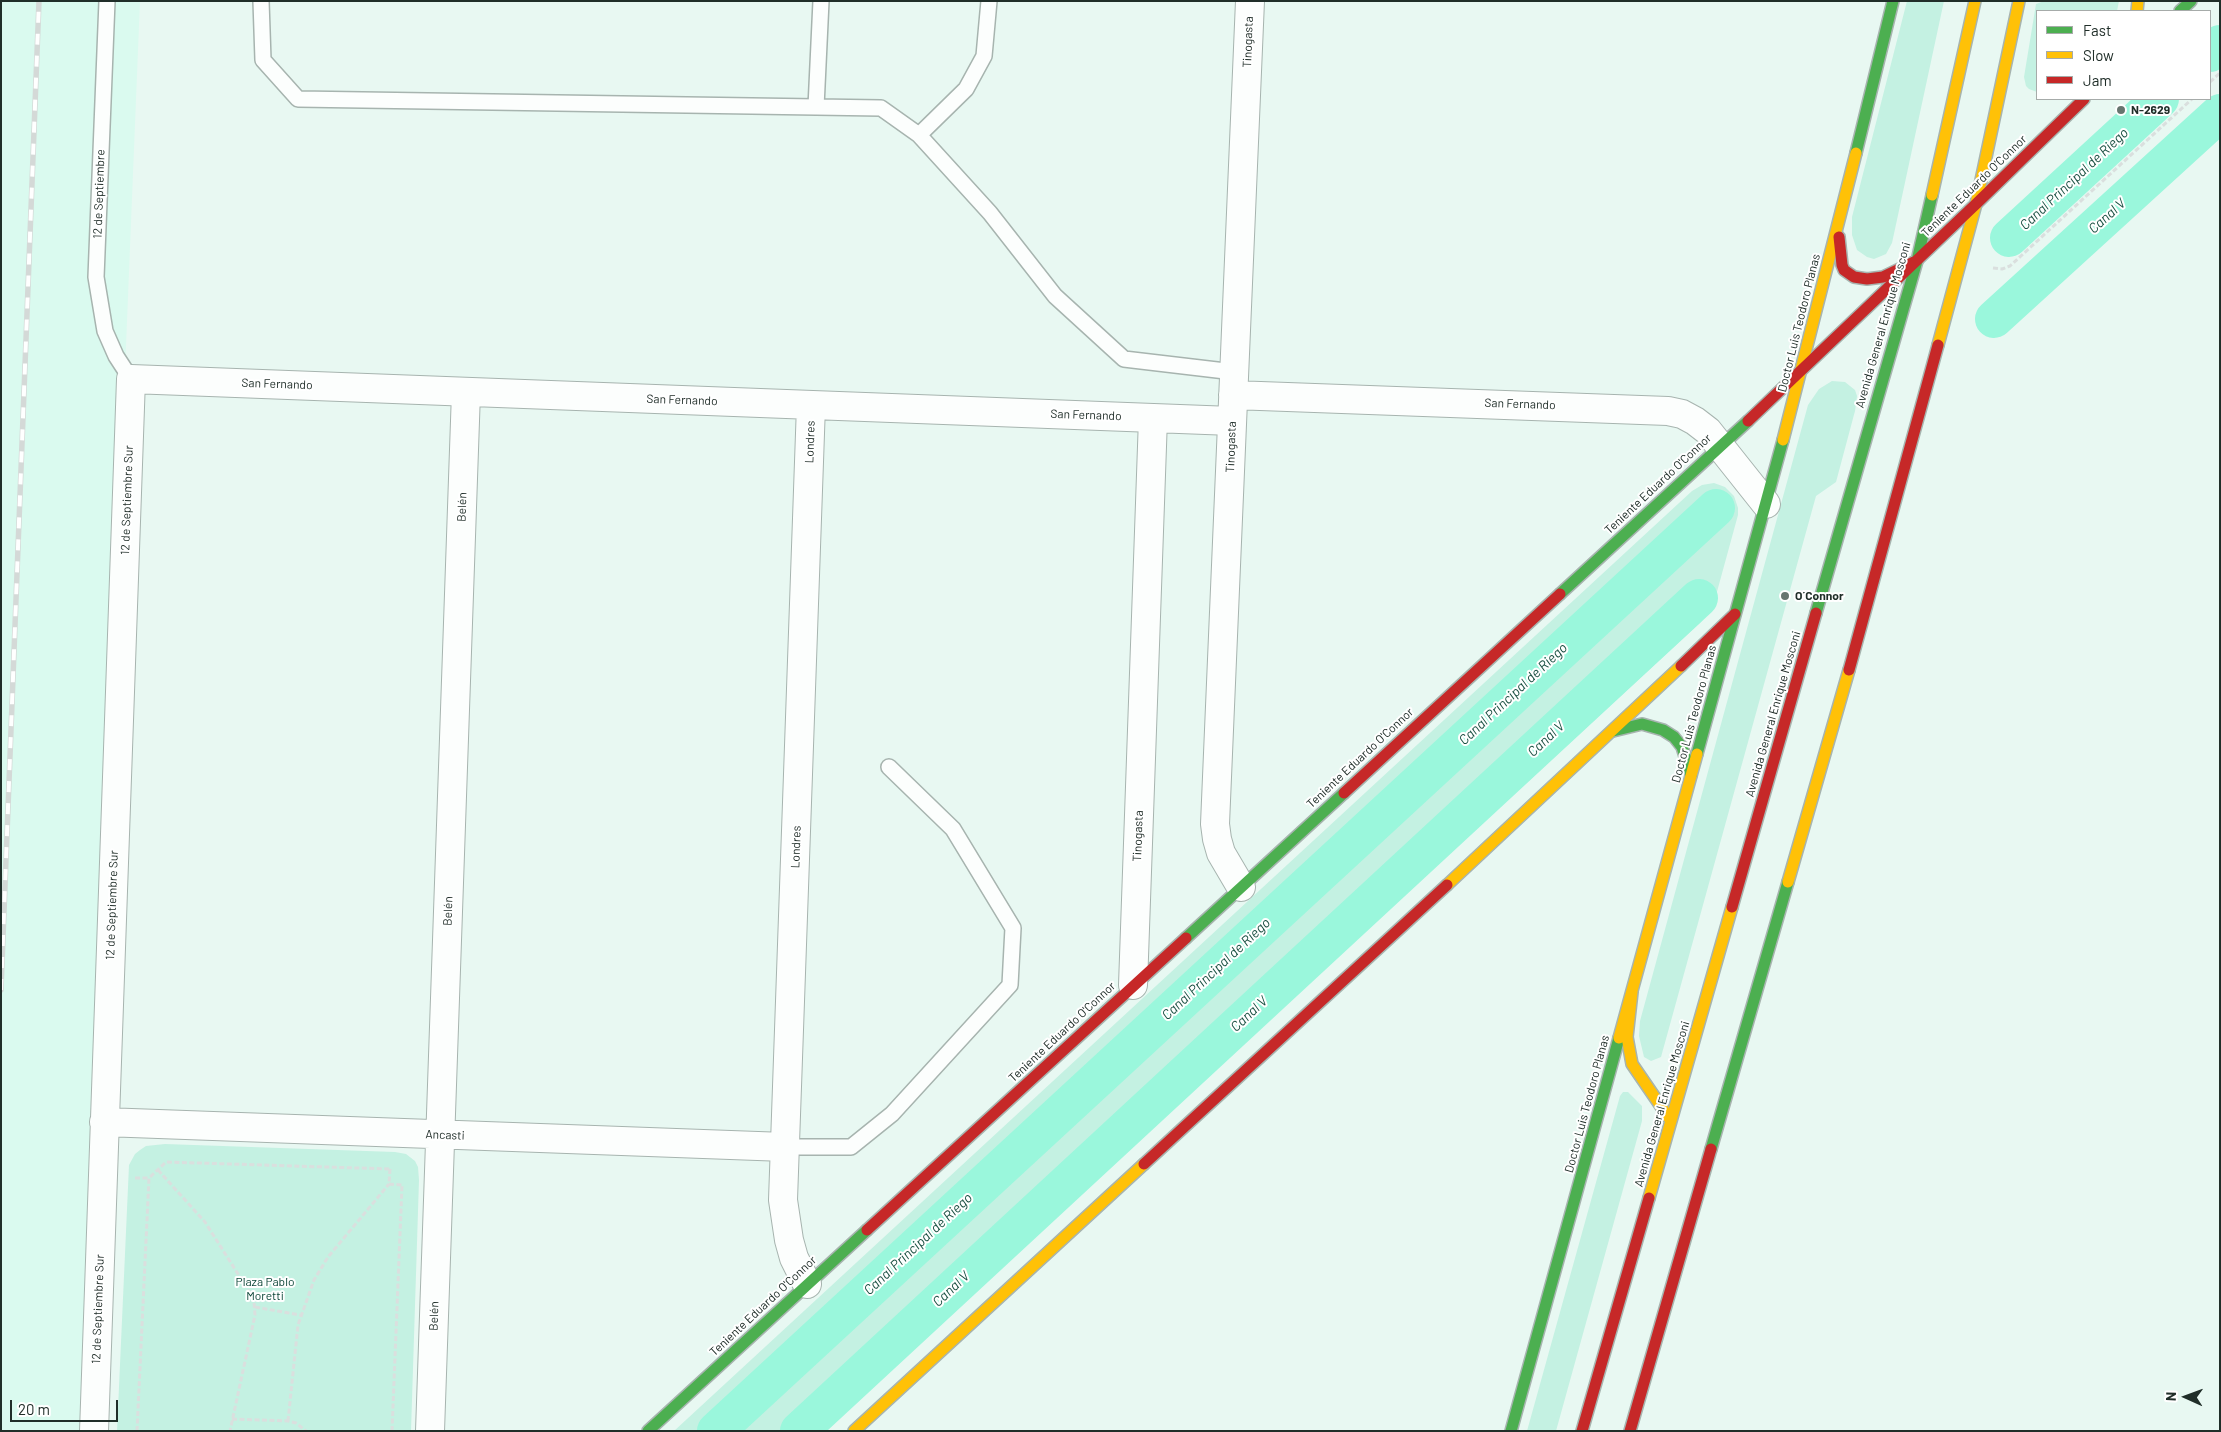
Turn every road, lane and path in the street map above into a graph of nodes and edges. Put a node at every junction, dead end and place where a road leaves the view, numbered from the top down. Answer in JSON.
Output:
{"nodes":[{"id":1,"x":107,"y":1,"type":"edge"},
{"id":2,"x":261,"y":1,"type":"edge"},
{"id":3,"x":822,"y":1,"type":"edge"},
{"id":4,"x":988,"y":1,"type":"edge"},
{"id":5,"x":1250,"y":1,"type":"edge"},
{"id":6,"x":1893,"y":1,"type":"edge"},
{"id":7,"x":1975,"y":1,"type":"edge"},
{"id":8,"x":2019,"y":1,"type":"edge"},
{"id":9,"x":2191,"y":1,"type":"edge"},
{"id":10,"x":2181,"y":10,"type":"edge"},
{"id":11,"x":2083,"y":100,"type":"edge"},
{"id":12,"x":2191,"y":100,"type":"edge"},
{"id":13,"x":816,"y":108,"type":"junction"},
{"id":14,"x":919,"y":135,"type":"junction"},
{"id":15,"x":1976,"y":204,"type":"junction"},
{"id":16,"x":1839,"y":223,"type":"junction"},
{"id":17,"x":1917,"y":261,"type":"junction"},
{"id":18,"x":1991,"y":267,"type":"dead end"},
{"id":19,"x":1802,"y":372,"type":"junction"},
{"id":20,"x":132,"y":379,"type":"junction"},
{"id":21,"x":466,"y":392,"type":"junction"},
{"id":22,"x":1233,"y":396,"type":"junction"},
{"id":23,"x":811,"y":405,"type":"junction"},
{"id":24,"x":1153,"y":418,"type":"junction"},
{"id":25,"x":1721,"y":446,"type":"junction"},
{"id":26,"x":1766,"y":504,"type":"junction"},
{"id":27,"x":1735,"y":614,"type":"junction"},
{"id":28,"x":1613,"y":731,"type":"junction"},
{"id":29,"x":889,"y":767,"type":"dead end"},
{"id":30,"x":1691,"y":775,"type":"junction"},
{"id":31,"x":1241,"y":887,"type":"junction"},
{"id":32,"x":1133,"y":985,"type":"junction"},
{"id":33,"x":1632,"y":992,"type":"junction"},
{"id":34,"x":1671,"y":1121,"type":"junction"},
{"id":35,"x":104,"y":1122,"type":"junction"},
{"id":36,"x":390,"y":1133,"type":"junction"},
{"id":37,"x":440,"y":1135,"type":"junction"},
{"id":38,"x":785,"y":1147,"type":"junction"},
{"id":39,"x":390,"y":1169,"type":"junction"},
{"id":40,"x":158,"y":1170,"type":"junction"},
{"id":41,"x":389,"y":1184,"type":"junction"},
{"id":42,"x":402,"y":1185,"type":"junction"},
{"id":43,"x":439,"y":1186,"type":"junction"},
{"id":44,"x":807,"y":1284,"type":"junction"},
{"id":45,"x":255,"y":1307,"type":"junction"},
{"id":46,"x":300,"y":1316,"type":"junction"},
{"id":47,"x":232,"y":1419,"type":"junction"},
{"id":48,"x":288,"y":1421,"type":"junction"},
{"id":49,"x":94,"y":1431,"type":"edge"},
{"id":50,"x":137,"y":1431,"type":"edge"},
{"id":51,"x":230,"y":1431,"type":"edge"},
{"id":52,"x":306,"y":1431,"type":"edge"},
{"id":53,"x":392,"y":1431,"type":"edge"},
{"id":54,"x":430,"y":1431,"type":"edge"},
{"id":55,"x":648,"y":1431,"type":"edge"},
{"id":56,"x":854,"y":1431,"type":"edge"},
{"id":57,"x":1511,"y":1431,"type":"edge"},
{"id":58,"x":1582,"y":1431,"type":"edge"},
{"id":59,"x":1630,"y":1431,"type":"edge"}],
"edges":[{"from":1,"to":20,"type":"lane","name":"12 de Septiembre"},
{"from":2,"to":13,"type":"lane"},
{"from":3,"to":13,"type":"lane"},
{"from":4,"to":14,"type":"lane"},
{"from":5,"to":22,"type":"street","name":"Tinogasta"},
{"from":6,"to":16,"type":"main road","name":"Doctor Luis Teodoro Planas"},
{"from":7,"to":17,"type":"main road","name":"Avenida General Enrique Mosconi"},
{"from":8,"to":15,"type":"main road"},
{"from":9,"to":10,"type":"main road"},
{"from":11,"to":15,"type":"main road","name":"Teniente Eduardo O'Connor"},
{"from":12,"to":18,"type":"path"},
{"from":13,"to":14,"type":"lane"},
{"from":14,"to":22,"type":"lane"},
{"from":15,"to":17,"type":"main road","name":"Teniente Eduardo O'Connor"},
{"from":15,"to":59,"type":"main road"},
{"from":16,"to":17,"type":"main road"},
{"from":16,"to":19,"type":"main road","name":"Doctor Luis Teodoro Planas"},
{"from":17,"to":19,"type":"main road","name":"Teniente Eduardo O'Connor"},
{"from":17,"to":34,"type":"main road","name":"Avenida General Enrique Mosconi"},
{"from":19,"to":25,"type":"main road","name":"Teniente Eduardo O'Connor"},
{"from":19,"to":26,"type":"main road","name":"Doctor Luis Teodoro Planas"},
{"from":20,"to":21,"type":"street","name":"San Fernando"},
{"from":20,"to":35,"type":"street","name":"12 de Septiembre Sur"},
{"from":21,"to":23,"type":"street","name":"San Fernando"},
{"from":21,"to":37,"type":"street","name":"Belén"},
{"from":22,"to":24,"type":"street","name":"San Fernando"},
{"from":22,"to":25,"type":"street","name":"San Fernando"},
{"from":22,"to":31,"type":"street","name":"Tinogasta"},
{"from":23,"to":24,"type":"street","name":"San Fernando"},
{"from":23,"to":38,"type":"street","name":"Londres"},
{"from":24,"to":32,"type":"street","name":"Tinogasta"},
{"from":25,"to":26,"type":"street","name":"San Fernando"},
{"from":25,"to":31,"type":"main road","name":"Teniente Eduardo O'Connor"},
{"from":26,"to":27,"type":"main road","name":"Doctor Luis Teodoro Planas"},
{"from":27,"to":28,"type":"main road"},
{"from":27,"to":30,"type":"main road","name":"Doctor Luis Teodoro Planas"},
{"from":28,"to":30,"type":"main road"},
{"from":28,"to":56,"type":"main road"},
{"from":29,"to":38,"type":"lane"},
{"from":30,"to":33,"type":"main road","name":"Doctor Luis Teodoro Planas"},
{"from":31,"to":32,"type":"main road","name":"Teniente Eduardo O'Connor"},
{"from":32,"to":44,"type":"main road","name":"Teniente Eduardo O'Connor"},
{"from":33,"to":34,"type":"main road"},
{"from":33,"to":57,"type":"main road","name":"Doctor Luis Teodoro Planas"},
{"from":34,"to":58,"type":"main road","name":"Avenida General Enrique Mosconi"},
{"from":35,"to":36,"type":"street","name":"Ancasti"},
{"from":35,"to":49,"type":"street","name":"12 de Septiembre Sur"},
{"from":36,"to":37,"type":"street","name":"Ancasti"},
{"from":36,"to":39,"type":"path"},
{"from":37,"to":38,"type":"street","name":"Ancasti"},
{"from":37,"to":43,"type":"street","name":"Belén"},
{"from":38,"to":44,"type":"street","name":"Londres"},
{"from":39,"to":40,"type":"path"},
{"from":39,"to":41,"type":"path"},
{"from":40,"to":45,"type":"path"},
{"from":40,"to":50,"type":"path"},
{"from":41,"to":42,"type":"path"},
{"from":41,"to":46,"type":"path"},
{"from":42,"to":43,"type":"path"},
{"from":42,"to":53,"type":"path"},
{"from":43,"to":54,"type":"street","name":"Belén"},
{"from":44,"to":55,"type":"main road","name":"Teniente Eduardo O'Connor"},
{"from":45,"to":46,"type":"path"},
{"from":45,"to":47,"type":"path"},
{"from":46,"to":48,"type":"path"},
{"from":47,"to":48,"type":"path"},
{"from":47,"to":51,"type":"path"},
{"from":48,"to":52,"type":"path"}]}
